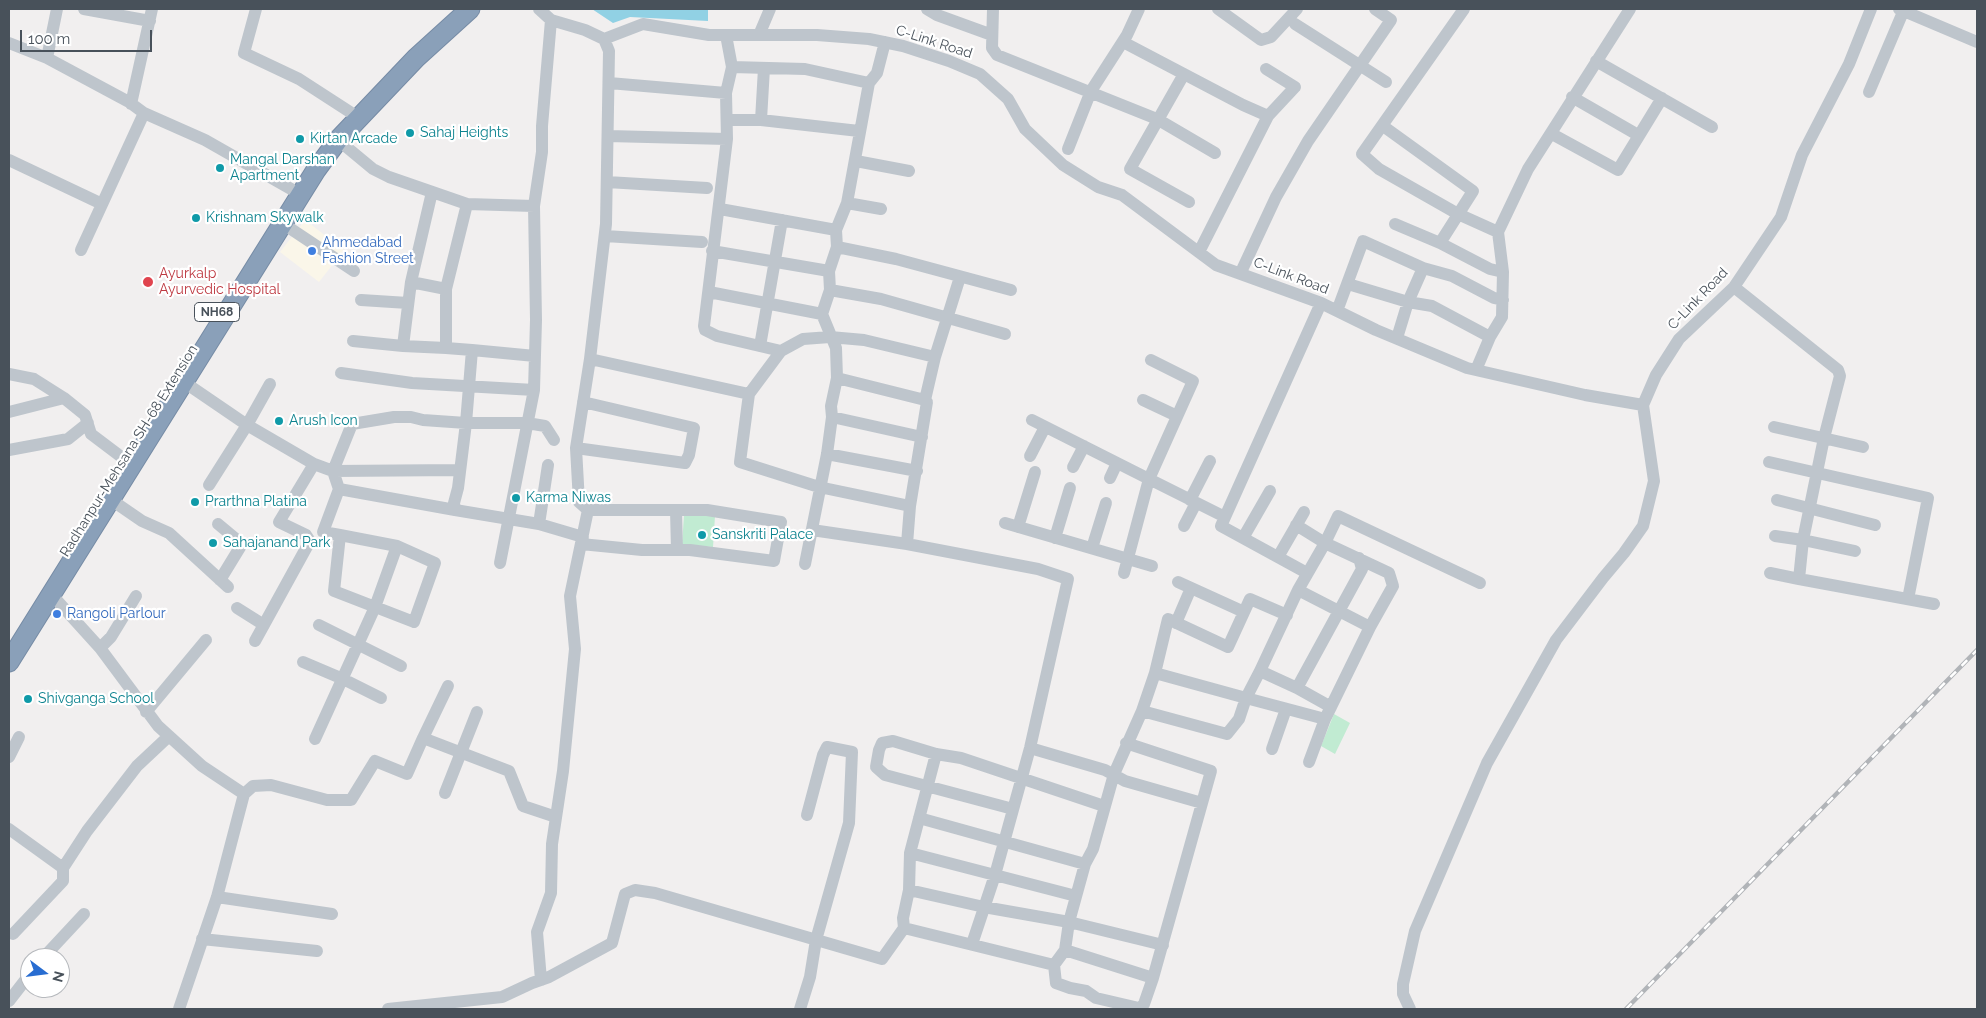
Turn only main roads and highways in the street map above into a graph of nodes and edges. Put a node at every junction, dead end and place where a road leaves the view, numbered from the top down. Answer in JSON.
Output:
{"nodes":[{"id":1,"x":456,"y":9,"type":"edge"},
{"id":2,"x":470,"y":9,"type":"edge"},
{"id":3,"x":127,"y":462,"type":"junction"},
{"id":4,"x":9,"y":640,"type":"edge"},
{"id":5,"x":9,"y":662,"type":"edge"}],
"edges":[{"from":1,"to":3,"type":"highway","name":"Radhanpur-Mehsana SH-68 Extension","number":"NH68"},
{"from":2,"to":3,"type":"highway","number":"NH68"},
{"from":3,"to":4,"type":"highway","name":"Radhanpur-Mehsana SH-68 Extension","number":"NH68"},
{"from":3,"to":5,"type":"highway","number":"NH68"}]}
